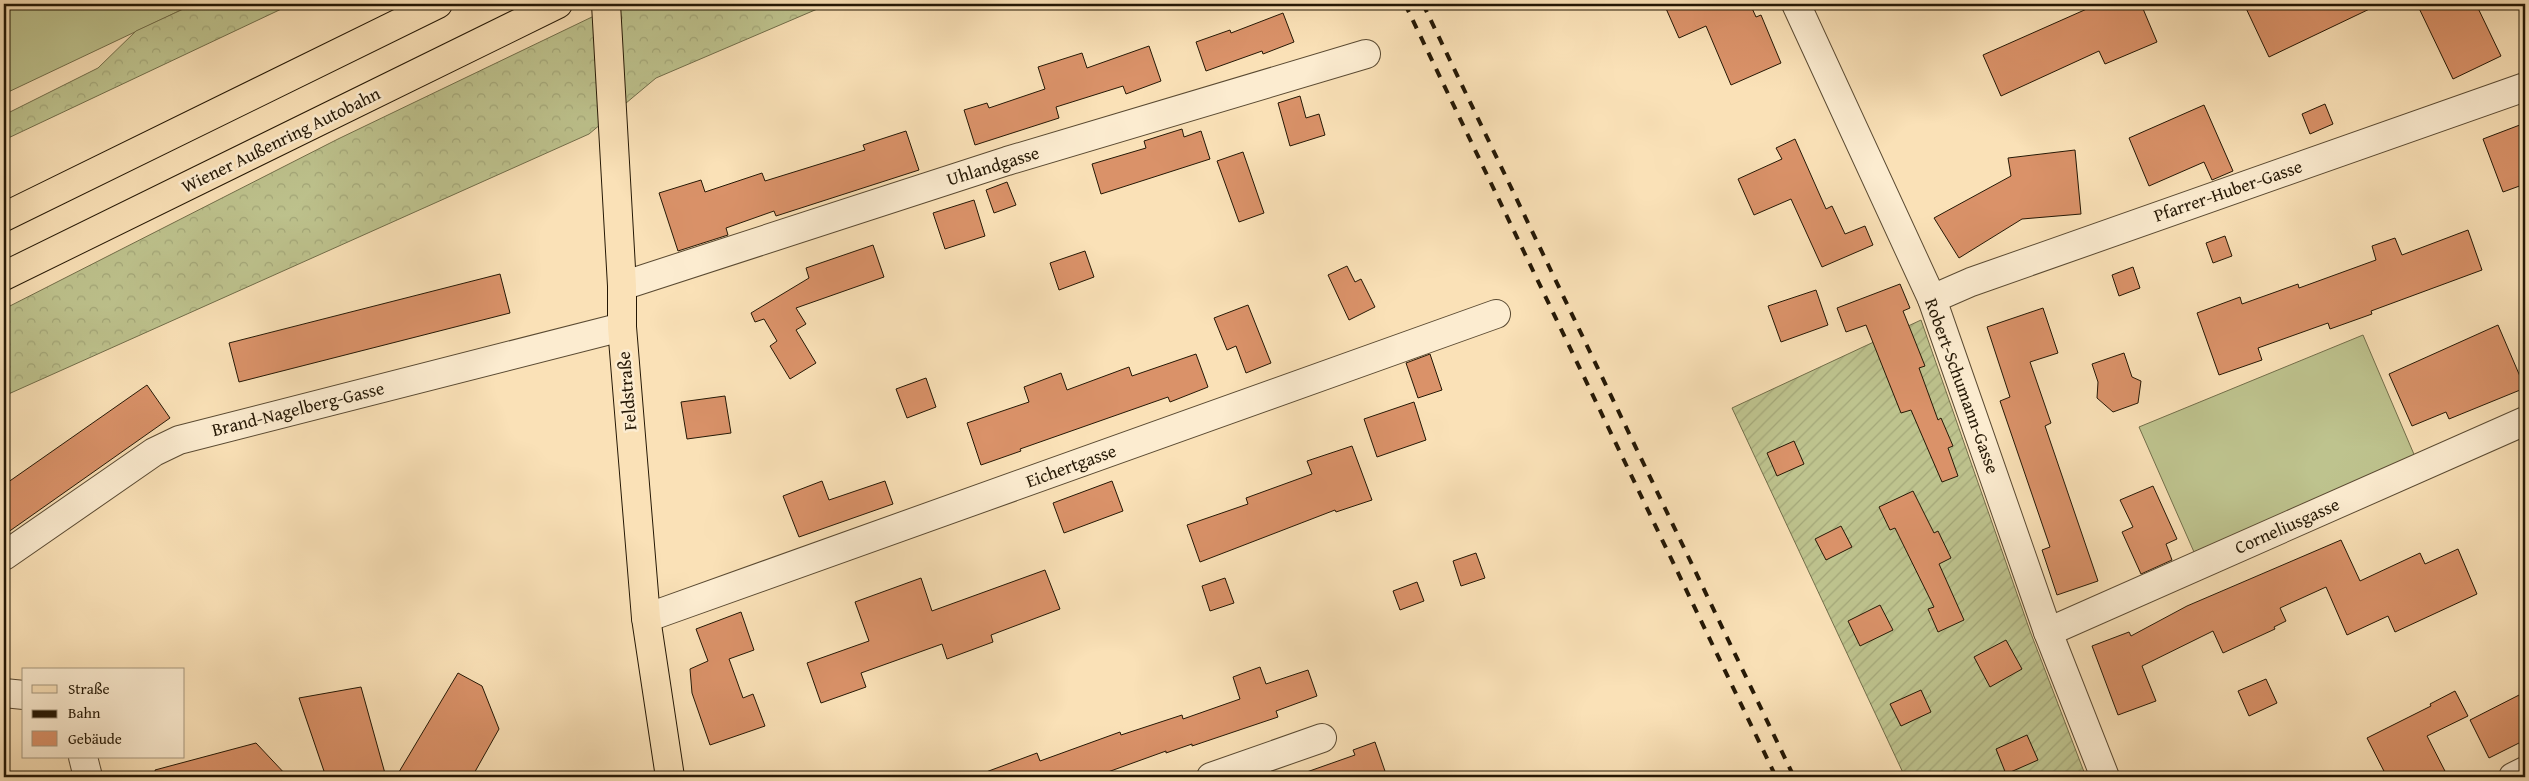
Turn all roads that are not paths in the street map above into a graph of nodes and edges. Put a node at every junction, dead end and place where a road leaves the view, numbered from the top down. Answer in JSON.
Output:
{"nodes":[{"id":1,"x":438,"y":4,"type":"edge"},
{"id":2,"x":558,"y":4,"type":"edge"},
{"id":3,"x":606,"y":4,"type":"edge"},
{"id":4,"x":1796,"y":4,"type":"edge"},
{"id":5,"x":1366,"y":54,"type":"dead end"},
{"id":6,"x":2525,"y":87,"type":"edge"},
{"id":7,"x":4,"y":216,"type":"edge"},
{"id":8,"x":4,"y":276,"type":"edge"},
{"id":9,"x":622,"y":286,"type":"junction"},
{"id":10,"x":1932,"y":299,"type":"junction"},
{"id":11,"x":1496,"y":314,"type":"dead end"},
{"id":12,"x":622,"y":327,"type":"junction"},
{"id":13,"x":2525,"y":421,"type":"edge"},
{"id":14,"x":4,"y":556,"type":"edge"},
{"id":15,"x":646,"y":618,"type":"junction"},
{"id":16,"x":2048,"y":632,"type":"junction"},
{"id":17,"x":4,"y":693,"type":"edge"},
{"id":18,"x":22,"y":695,"type":"edge"},
{"id":19,"x":1322,"y":738,"type":"dead end"},
{"id":20,"x":83,"y":758,"type":"edge"},
{"id":21,"x":2525,"y":771,"type":"edge"},
{"id":22,"x":88,"y":777,"type":"edge"},
{"id":23,"x":670,"y":777,"type":"edge"},
{"id":24,"x":1211,"y":777,"type":"edge"},
{"id":25,"x":2105,"y":777,"type":"edge"},
{"id":26,"x":2513,"y":777,"type":"edge"}],
"edges":[{"from":1,"to":7,"type":"main road"},
{"from":2,"to":8,"type":"main road","name":"Wiener Außenring Autobahn"},
{"from":3,"to":9,"type":"main road","name":"Feldstraße"},
{"from":4,"to":10,"type":"street","name":"Robert-Schumann-Gasse"},
{"from":5,"to":9,"type":"street","name":"Uhlandgasse"},
{"from":6,"to":10,"type":"street","name":"Pfarrer-Huber-Gasse"},
{"from":9,"to":12,"type":"main road","name":"Feldstraße"},
{"from":10,"to":16,"type":"street","name":"Robert-Schumann-Gasse"},
{"from":11,"to":15,"type":"street","name":"Eichertgasse"},
{"from":12,"to":14,"type":"street","name":"Brand-Nagelberg-Gasse"},
{"from":12,"to":15,"type":"main road","name":"Feldstraße"},
{"from":13,"to":16,"type":"street","name":"Corneliusgasse"},
{"from":15,"to":23,"type":"main road","name":"Feldstraße"},
{"from":16,"to":25,"type":"street","name":"Robert-Schumann-Gasse"},
{"from":17,"to":18,"type":"street"},
{"from":19,"to":24,"type":"street"},
{"from":20,"to":22,"type":"street"},
{"from":21,"to":26,"type":"street"}]}
